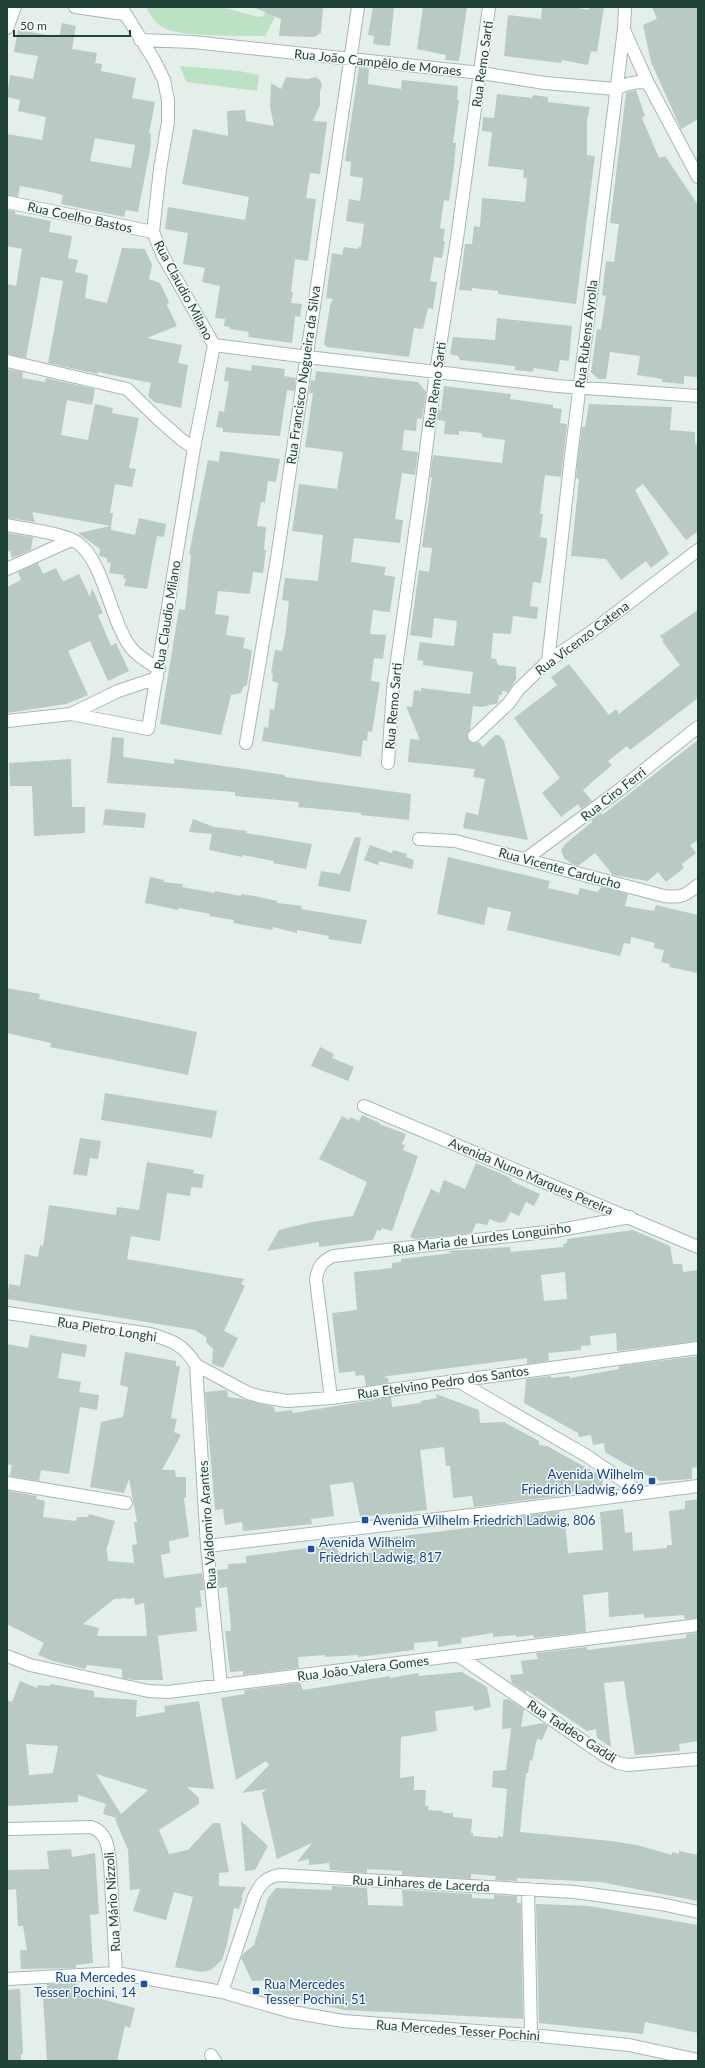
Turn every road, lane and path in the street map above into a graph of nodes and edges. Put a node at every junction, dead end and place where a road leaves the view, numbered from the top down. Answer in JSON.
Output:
{"nodes":[{"id":1,"x":15,"y":7,"type":"edge"},
{"id":2,"x":75,"y":7,"type":"edge"},
{"id":3,"x":358,"y":7,"type":"edge"},
{"id":4,"x":489,"y":7,"type":"edge"},
{"id":5,"x":625,"y":7,"type":"edge"},
{"id":6,"x":122,"y":10,"type":"edge"},
{"id":7,"x":7,"y":28,"type":"edge"},
{"id":8,"x":624,"y":29,"type":"junction"},
{"id":9,"x":140,"y":40,"type":"junction"},
{"id":10,"x":350,"y":59,"type":"junction"},
{"id":11,"x":481,"y":73,"type":"junction"},
{"id":12,"x":648,"y":83,"type":"junction"},
{"id":13,"x":616,"y":89,"type":"junction"},
{"id":14,"x":698,"y":177,"type":"edge"},
{"id":15,"x":7,"y":202,"type":"edge"},
{"id":16,"x":153,"y":232,"type":"junction"},
{"id":17,"x":214,"y":345,"type":"junction"},
{"id":18,"x":305,"y":357,"type":"junction"},
{"id":19,"x":7,"y":360,"type":"edge"},
{"id":20,"x":436,"y":372,"type":"junction"},
{"id":21,"x":580,"y":388,"type":"junction"},
{"id":22,"x":698,"y":396,"type":"edge"},
{"id":23,"x":194,"y":448,"type":"junction"},
{"id":24,"x":7,"y":525,"type":"edge"},
{"id":25,"x":71,"y":540,"type":"junction"},
{"id":26,"x":698,"y":550,"type":"edge"},
{"id":27,"x":7,"y":569,"type":"edge"},
{"id":28,"x":548,"y":661,"type":"junction"},
{"id":29,"x":158,"y":674,"type":"junction"},
{"id":30,"x":71,"y":714,"type":"junction"},
{"id":31,"x":7,"y":721,"type":"edge"},
{"id":32,"x":698,"y":727,"type":"edge"},
{"id":33,"x":474,"y":736,"type":"dead end"},
{"id":34,"x":246,"y":743,"type":"dead end"},
{"id":35,"x":388,"y":763,"type":"dead end"},
{"id":36,"x":419,"y":839,"type":"dead end"},
{"id":37,"x":527,"y":858,"type":"junction"},
{"id":38,"x":698,"y":885,"type":"edge"},
{"id":39,"x":364,"y":1106,"type":"dead end"},
{"id":40,"x":630,"y":1217,"type":"junction"},
{"id":41,"x":698,"y":1246,"type":"edge"},
{"id":42,"x":7,"y":1314,"type":"edge"},
{"id":43,"x":698,"y":1348,"type":"edge"},
{"id":44,"x":196,"y":1365,"type":"junction"},
{"id":45,"x":458,"y":1380,"type":"junction"},
{"id":46,"x":331,"y":1398,"type":"junction"},
{"id":47,"x":7,"y":1483,"type":"edge"},
{"id":48,"x":698,"y":1486,"type":"edge"},
{"id":49,"x":641,"y":1493,"type":"junction"},
{"id":50,"x":126,"y":1503,"type":"dead end"},
{"id":51,"x":207,"y":1546,"type":"junction"},
{"id":52,"x":698,"y":1625,"type":"edge"},
{"id":53,"x":7,"y":1656,"type":"edge"},
{"id":54,"x":459,"y":1656,"type":"junction"},
{"id":55,"x":221,"y":1685,"type":"junction"},
{"id":56,"x":698,"y":1759,"type":"edge"},
{"id":57,"x":7,"y":1829,"type":"edge"},
{"id":58,"x":528,"y":1889,"type":"junction"},
{"id":59,"x":698,"y":1912,"type":"edge"},
{"id":60,"x":116,"y":1973,"type":"junction"},
{"id":61,"x":7,"y":1979,"type":"edge"},
{"id":62,"x":222,"y":1992,"type":"junction"},
{"id":63,"x":531,"y":2035,"type":"junction"},
{"id":64,"x":696,"y":2060,"type":"edge"}],
"edges":[{"from":1,"to":7,"type":"street"},
{"from":2,"to":6,"type":"street"},
{"from":3,"to":10,"type":"street","name":"Rua Francisco Nogueira da Silva"},
{"from":4,"to":11,"type":"street","name":"Rua Remo Sarti"},
{"from":5,"to":8,"type":"street","name":"Rua Rubens Ayrolla"},
{"from":6,"to":9,"type":"street","name":"Rua Claudio Milano"},
{"from":8,"to":12,"type":"street"},
{"from":8,"to":13,"type":"street","name":"Rua Rubens Ayrolla"},
{"from":9,"to":10,"type":"street","name":"Rua João Campêlo de Moraes"},
{"from":9,"to":16,"type":"street","name":"Rua Claudio Milano"},
{"from":10,"to":11,"type":"street","name":"Rua João Campêlo de Moraes"},
{"from":10,"to":18,"type":"street","name":"Rua Francisco Nogueira da Silva"},
{"from":11,"to":13,"type":"street","name":"Rua João Campêlo de Moraes"},
{"from":11,"to":20,"type":"street","name":"Rua Remo Sarti"},
{"from":12,"to":13,"type":"street"},
{"from":12,"to":14,"type":"street"},
{"from":13,"to":21,"type":"street","name":"Rua Rubens Ayrolla"},
{"from":15,"to":16,"type":"street","name":"Rua Coelho Bastos"},
{"from":16,"to":17,"type":"street","name":"Rua Claudio Milano"},
{"from":17,"to":18,"type":"street"},
{"from":17,"to":23,"type":"street","name":"Rua Claudio Milano"},
{"from":18,"to":20,"type":"street"},
{"from":18,"to":34,"type":"street","name":"Rua Francisco Nogueira da Silva"},
{"from":19,"to":23,"type":"street"},
{"from":20,"to":21,"type":"street"},
{"from":20,"to":35,"type":"street","name":"Rua Remo Sarti"},
{"from":21,"to":22,"type":"street"},
{"from":21,"to":28,"type":"street","name":"Rua Rubens Ayrolla"},
{"from":23,"to":29,"type":"street","name":"Rua Claudio Milano"},
{"from":24,"to":25,"type":"street"},
{"from":25,"to":27,"type":"street"},
{"from":25,"to":29,"type":"street"},
{"from":26,"to":28,"type":"street","name":"Rua Vicenzo Catena"},
{"from":28,"to":33,"type":"street","name":"Rua Vicenzo Catena"},
{"from":29,"to":30,"type":"street","name":"Rua Claudio Milano"},
{"from":29,"to":30,"type":"street","name":"Rua Claudio Milano"},
{"from":30,"to":31,"type":"street","name":"Rua Claudio Milano"},
{"from":32,"to":37,"type":"street","name":"Rua Ciro Ferri"},
{"from":36,"to":37,"type":"street","name":"Rua Vicente Carducho"},
{"from":37,"to":38,"type":"street","name":"Rua Vicente Carducho"},
{"from":39,"to":40,"type":"street","name":"Avenida Nuno Marques Pereira"},
{"from":40,"to":41,"type":"street","name":"Avenida Nuno Marques Pereira"},
{"from":40,"to":46,"type":"street","name":"Rua Maria de Lurdes Longuinho"},
{"from":42,"to":44,"type":"street","name":"Rua Pietro Longhi"},
{"from":43,"to":45,"type":"street","name":"Rua Etelvino Pedro dos Santos"},
{"from":44,"to":46,"type":"street","name":"Rua Etelvino Pedro dos Santos"},
{"from":44,"to":51,"type":"street","name":"Rua Valdomiro Arantes"},
{"from":45,"to":46,"type":"street","name":"Rua Etelvino Pedro dos Santos"},
{"from":45,"to":49,"type":"street"},
{"from":47,"to":50,"type":"street"},
{"from":48,"to":49,"type":"street"},
{"from":49,"to":51,"type":"street"},
{"from":51,"to":55,"type":"street","name":"Rua Valdomiro Arantes"},
{"from":52,"to":54,"type":"street","name":"Rua João Valera Gomes"},
{"from":53,"to":55,"type":"street","name":"Rua João Valera Gomes"},
{"from":54,"to":55,"type":"street","name":"Rua João Valera Gomes"},
{"from":54,"to":56,"type":"street","name":"Rua Taddeo Gaddi"},
{"from":57,"to":60,"type":"street","name":"Rua Mário Nizzoli"},
{"from":58,"to":59,"type":"street","name":"Rua Linhares de Lacerda"},
{"from":58,"to":62,"type":"street","name":"Rua Linhares de Lacerda"},
{"from":58,"to":63,"type":"street"},
{"from":60,"to":61,"type":"street","name":"Rua Mercedes Tesser Pochini"},
{"from":60,"to":62,"type":"street","name":"Rua Mercedes Tesser Pochini"},
{"from":62,"to":63,"type":"street","name":"Rua Mercedes Tesser Pochini"},
{"from":63,"to":64,"type":"street","name":"Rua Mercedes Tesser Pochini"}]}
